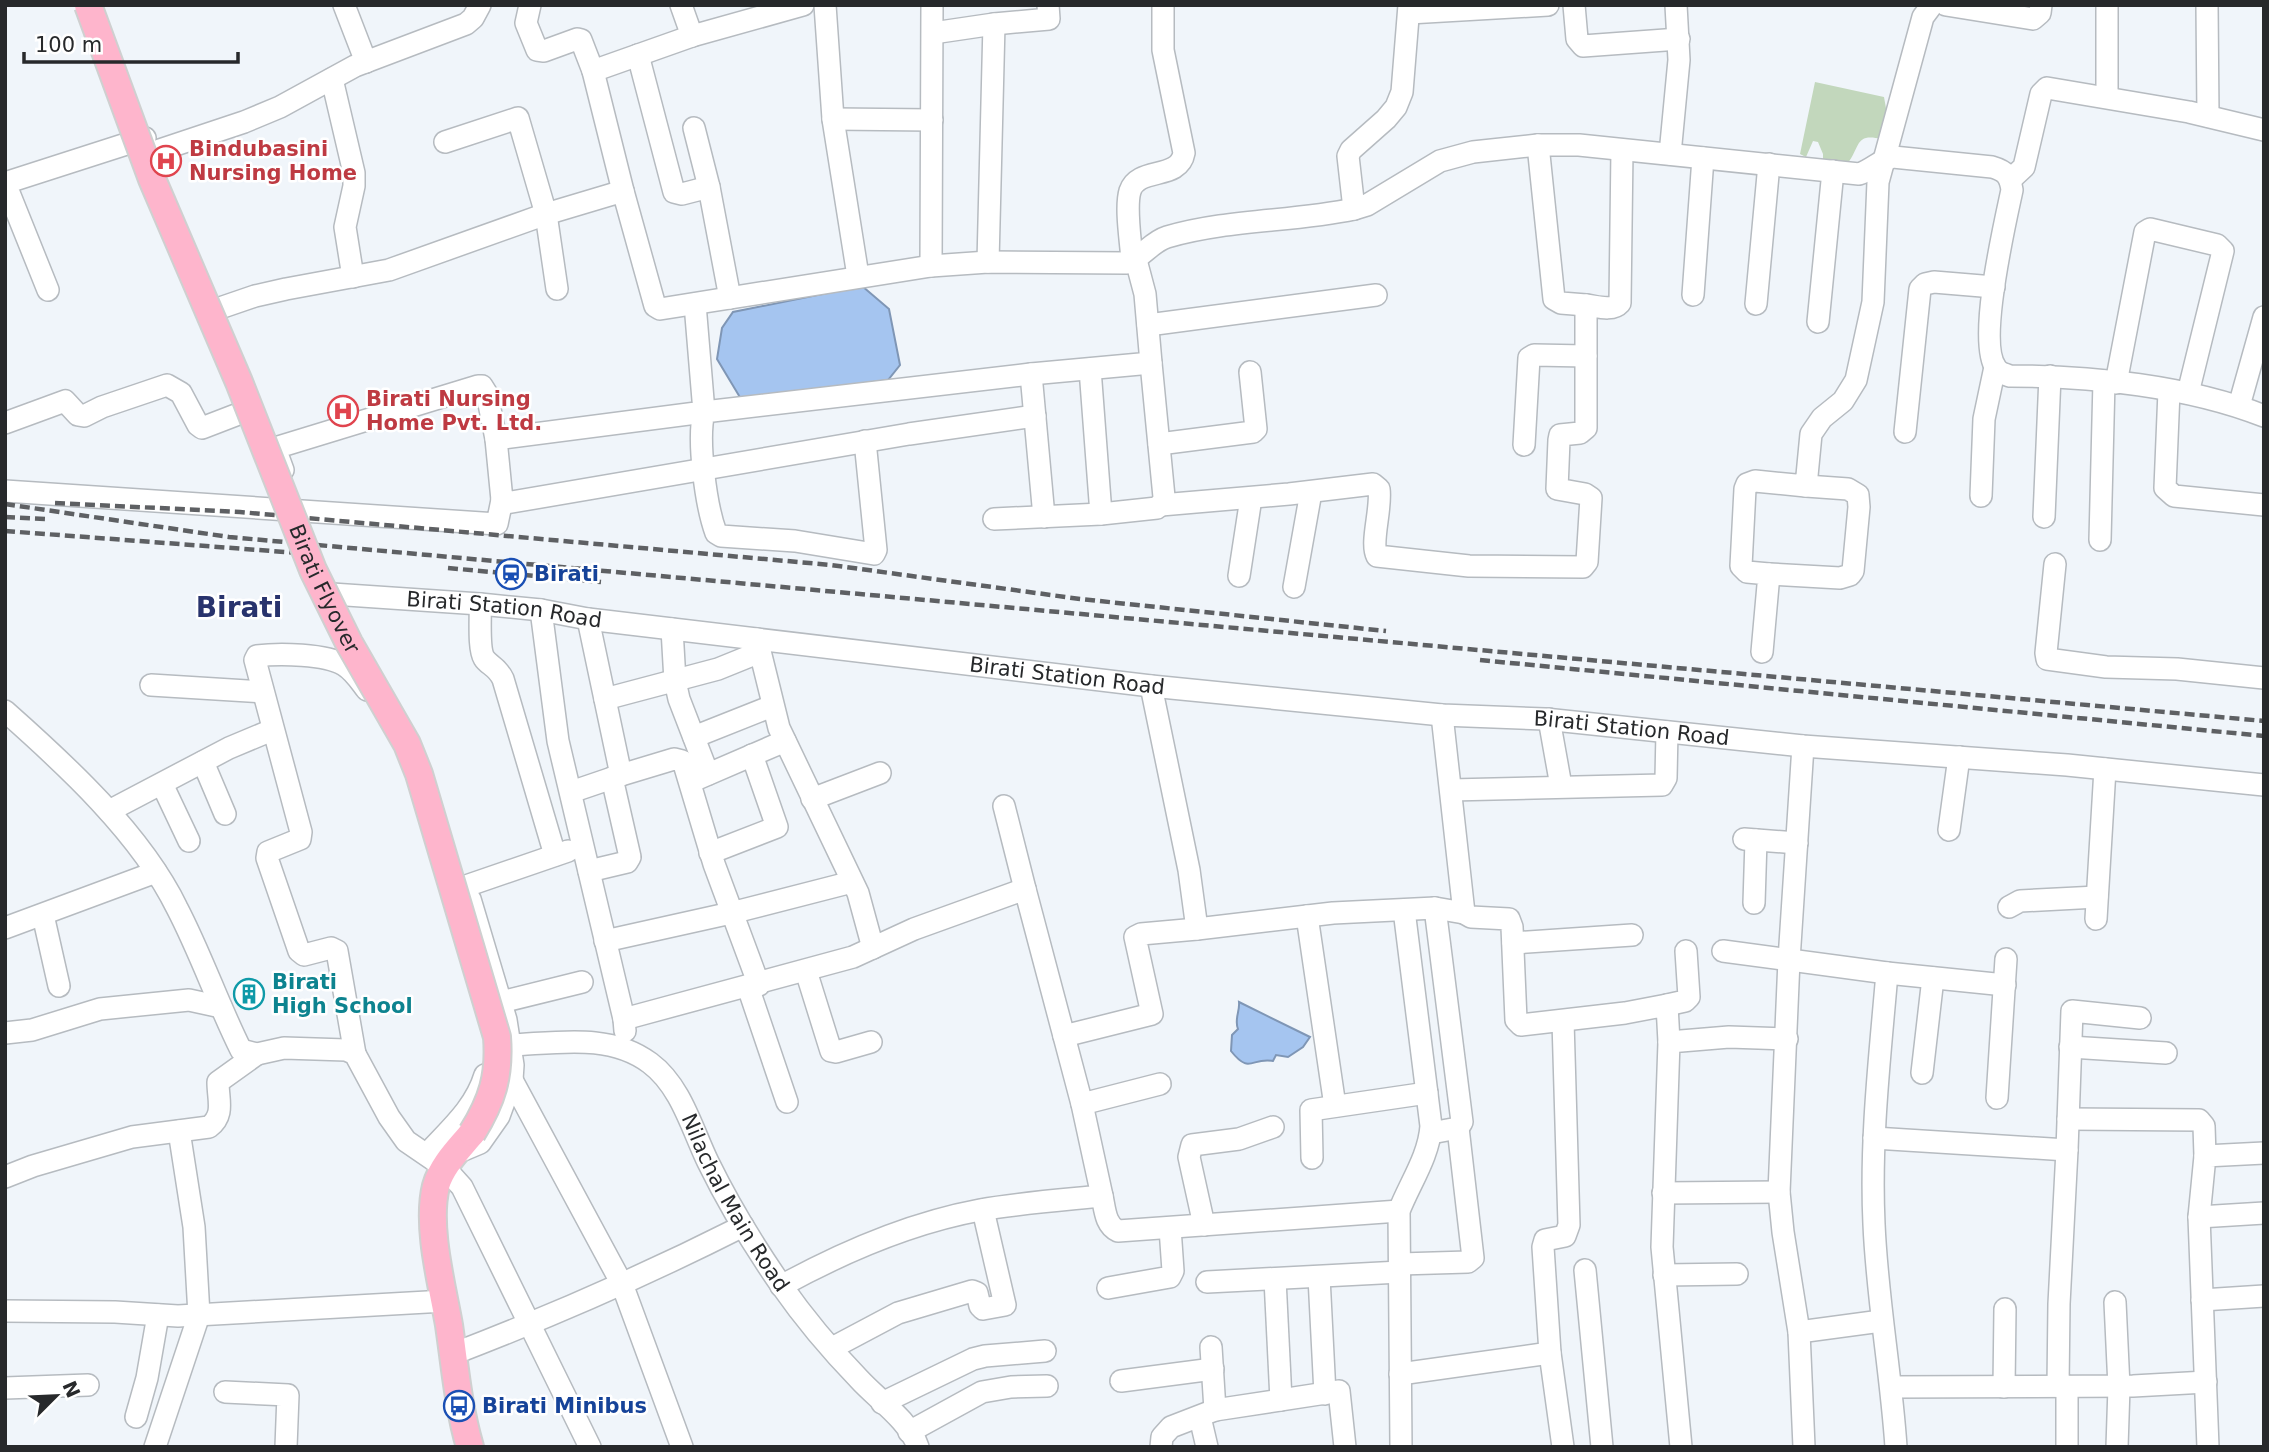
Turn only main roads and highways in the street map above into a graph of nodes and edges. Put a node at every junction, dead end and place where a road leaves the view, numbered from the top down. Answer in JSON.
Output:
{"nodes":[{"id":1,"x":94,"y":6,"type":"edge"},
{"id":2,"x":142,"y":145,"type":"junction"},
{"id":3,"x":470,"y":1447,"type":"edge"}],
"edges":[{"from":1,"to":2,"type":"main road"},
{"from":1,"to":3,"type":"main road","name":"Birati Flyover","bridge":true},
{"from":2,"to":2,"type":"main road"}]}
